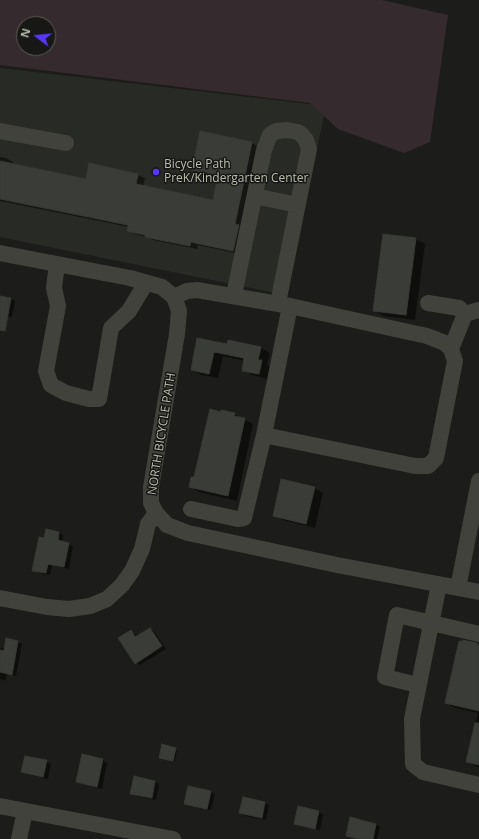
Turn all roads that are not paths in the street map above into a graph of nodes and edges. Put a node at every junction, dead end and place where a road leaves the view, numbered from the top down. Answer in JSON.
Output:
{"nodes":[{"id":1,"x":0,"y":131,"type":"edge"},
{"id":2,"x":66,"y":143,"type":"dead end"},
{"id":3,"x":254,"y":196,"type":"junction"},
{"id":4,"x":297,"y":205,"type":"junction"},
{"id":5,"x":0,"y":253,"type":"edge"},
{"id":6,"x":57,"y":264,"type":"junction"},
{"id":7,"x":146,"y":283,"type":"junction"},
{"id":8,"x":234,"y":295,"type":"junction"},
{"id":9,"x":174,"y":297,"type":"junction"},
{"id":10,"x":428,"y":303,"type":"dead end"},
{"id":11,"x":284,"y":304,"type":"junction"},
{"id":12,"x":472,"y":312,"type":"edge"},
{"id":13,"x":451,"y":349,"type":"junction"},
{"id":14,"x":264,"y":435,"type":"junction"},
{"id":15,"x":479,"y":481,"type":"edge"},
{"id":16,"x":191,"y":509,"type":"dead end"},
{"id":17,"x":156,"y":513,"type":"junction"},
{"id":18,"x":439,"y":584,"type":"junction"},
{"id":19,"x":458,"y":588,"type":"junction"},
{"id":20,"x":479,"y":592,"type":"edge"},
{"id":21,"x":0,"y":598,"type":"edge"},
{"id":22,"x":431,"y":623,"type":"junction"},
{"id":23,"x":479,"y":634,"type":"edge"},
{"id":24,"x":418,"y":685,"type":"junction"},
{"id":25,"x":479,"y":785,"type":"edge"},
{"id":26,"x":0,"y":806,"type":"edge"},
{"id":27,"x":25,"y":811,"type":"junction"},
{"id":28,"x":19,"y":839,"type":"edge"},
{"id":29,"x":173,"y":839,"type":"edge"}],
"edges":[{"from":1,"to":2,"type":"street"},
{"from":3,"to":4,"type":"street"},
{"from":3,"to":4,"type":"street"},
{"from":3,"to":8,"type":"street"},
{"from":4,"to":11,"type":"street"},
{"from":5,"to":6,"type":"street"},
{"from":6,"to":7,"type":"street"},
{"from":6,"to":7,"type":"street"},
{"from":7,"to":9,"type":"street"},
{"from":8,"to":9,"type":"street"},
{"from":8,"to":11,"type":"street"},
{"from":9,"to":17,"type":"street","name":"NORTH BICYCLE PATH"},
{"from":10,"to":12,"type":"street"},
{"from":11,"to":13,"type":"street"},
{"from":11,"to":14,"type":"street"},
{"from":12,"to":13,"type":"street"},
{"from":13,"to":14,"type":"street"},
{"from":14,"to":16,"type":"street"},
{"from":15,"to":19,"type":"street"},
{"from":17,"to":18,"type":"street","name":"NORTH BICYCLE PATH"},
{"from":17,"to":21,"type":"street"},
{"from":18,"to":19,"type":"street","name":"NORTH BICYCLE PATH"},
{"from":18,"to":22,"type":"street"},
{"from":19,"to":20,"type":"street","name":"NORTH BICYCLE PATH"},
{"from":22,"to":23,"type":"street"},
{"from":22,"to":24,"type":"street"},
{"from":22,"to":24,"type":"street"},
{"from":24,"to":25,"type":"street"},
{"from":26,"to":27,"type":"street"},
{"from":27,"to":28,"type":"street"},
{"from":27,"to":29,"type":"street"}]}
